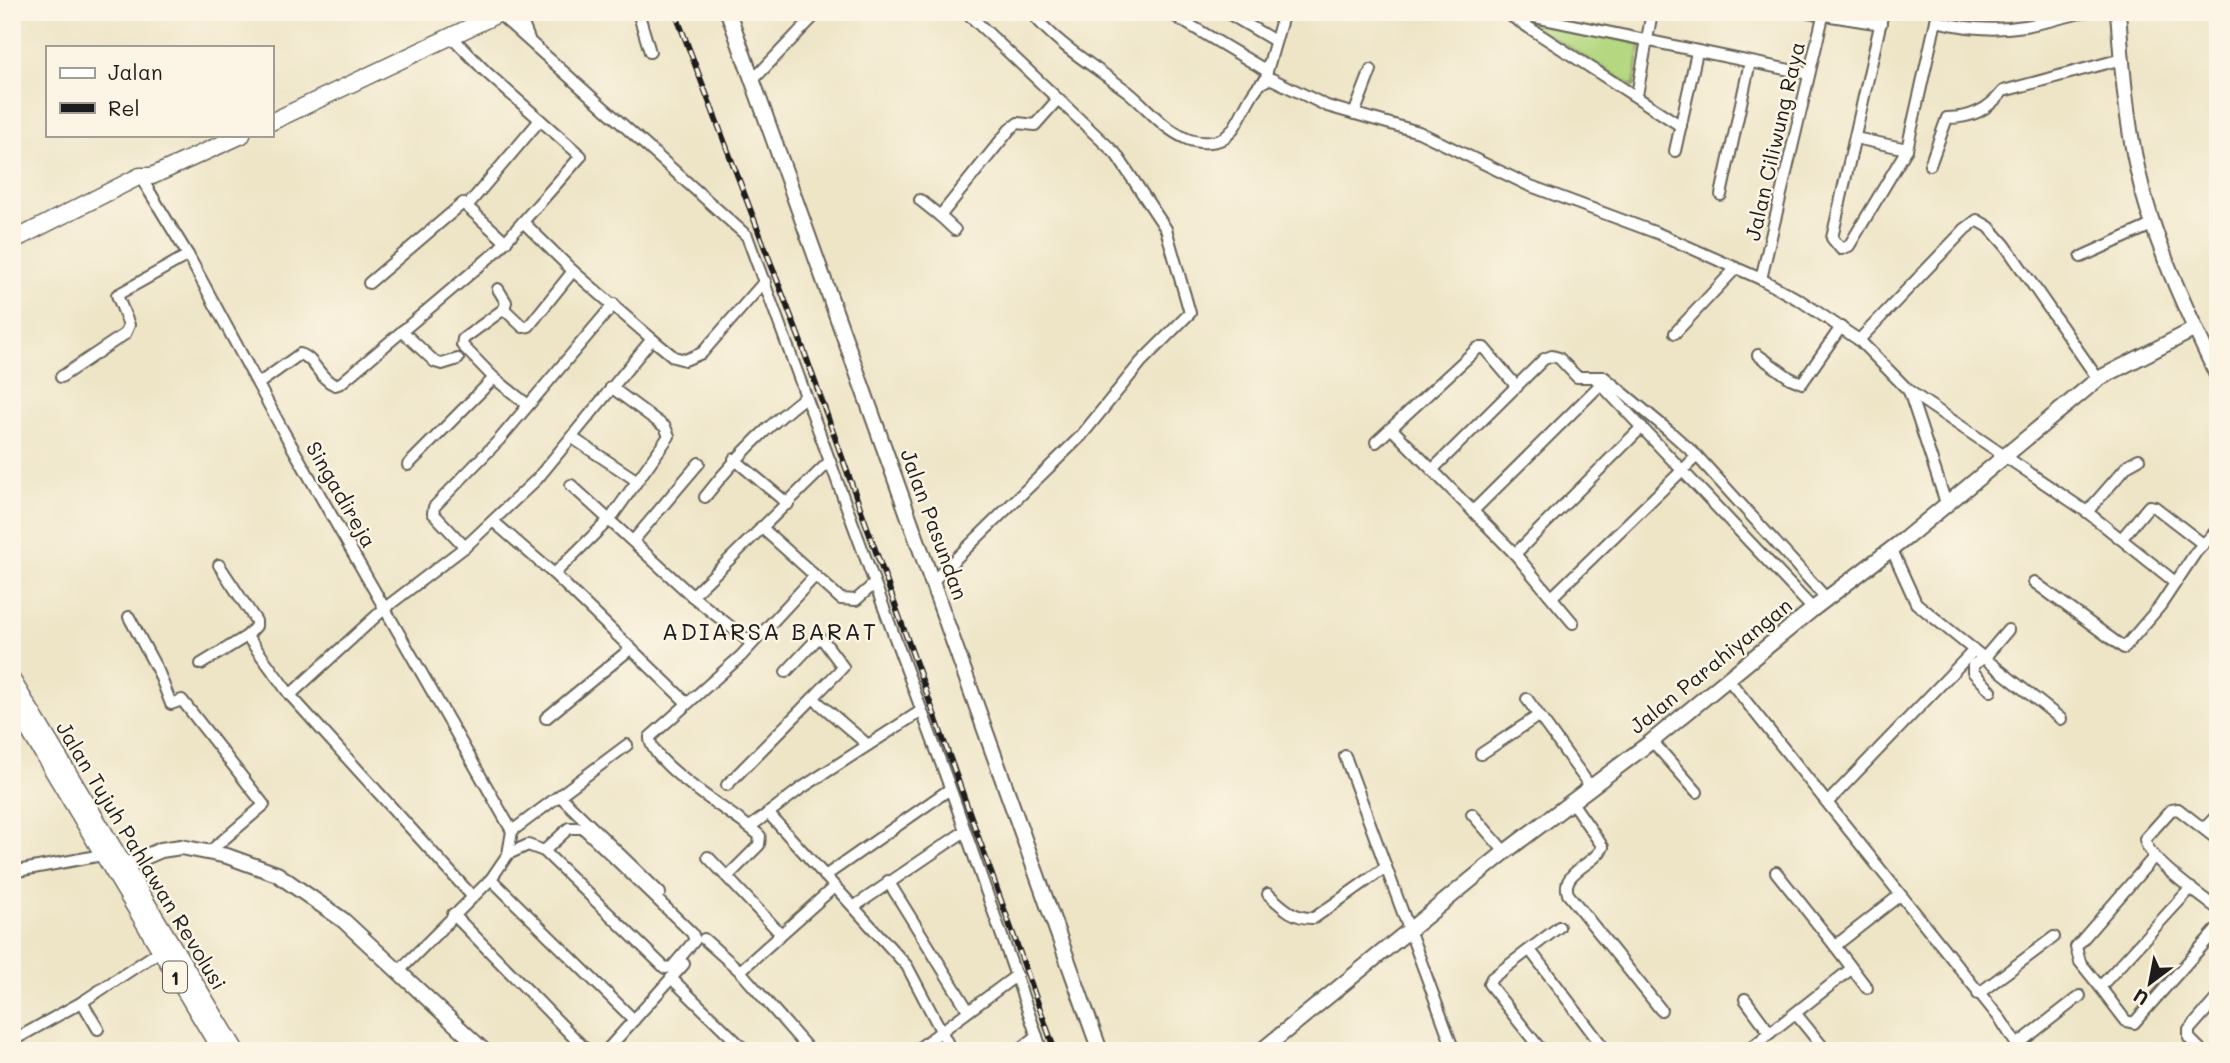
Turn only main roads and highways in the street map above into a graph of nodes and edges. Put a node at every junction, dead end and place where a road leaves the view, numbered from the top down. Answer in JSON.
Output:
{"nodes":[{"id":1,"x":500,"y":13,"type":"edge"},
{"id":2,"x":273,"y":120,"type":"edge"},
{"id":3,"x":240,"y":136,"type":"edge"},
{"id":4,"x":146,"y":179,"type":"junction"},
{"id":5,"x":12,"y":241,"type":"edge"},
{"id":6,"x":12,"y":252,"type":"edge"},
{"id":7,"x":12,"y":680,"type":"edge"},
{"id":8,"x":12,"y":702,"type":"edge"},
{"id":9,"x":221,"y":1051,"type":"edge"},
{"id":10,"x":236,"y":1051,"type":"edge"}],
"edges":[{"from":1,"to":2,"type":"main road"},
{"from":3,"to":4,"type":"main road"},
{"from":4,"to":5,"type":"main road"},
{"from":4,"to":6,"type":"main road"},
{"from":7,"to":10,"type":"main road","name":"Jalan Tujuh Pahlawan Revolusi","number":"1"},
{"from":8,"to":9,"type":"main road","name":"Jalan Tujuh Pahlawan Revolusi","number":"1"}]}
